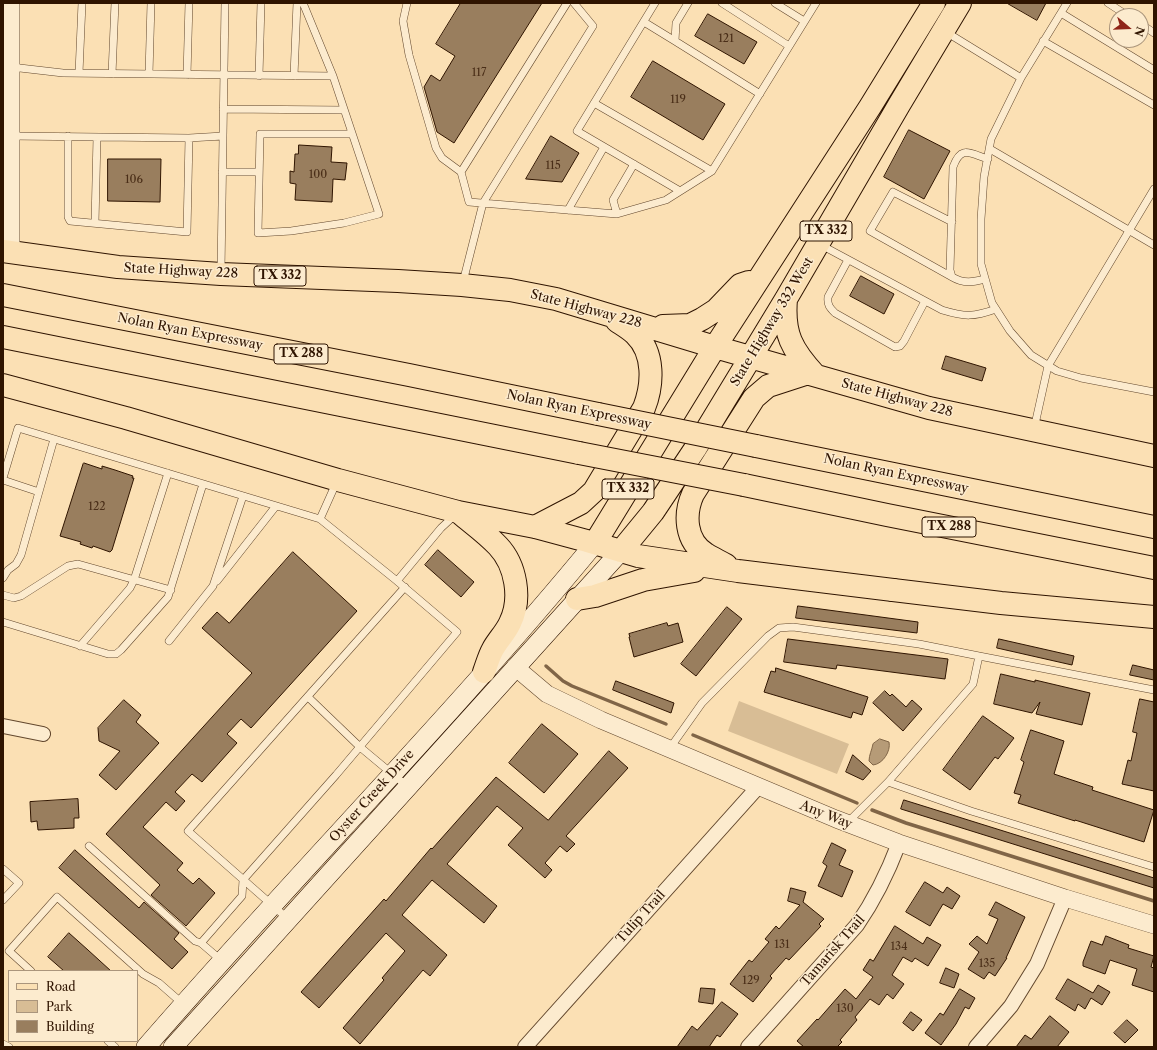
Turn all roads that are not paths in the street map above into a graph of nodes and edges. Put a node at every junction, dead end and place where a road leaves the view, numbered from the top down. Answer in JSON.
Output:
{"nodes":[{"id":1,"x":11,"y":3,"type":"edge"},
{"id":2,"x":82,"y":3,"type":"edge"},
{"id":3,"x":115,"y":3,"type":"edge"},
{"id":4,"x":151,"y":3,"type":"edge"},
{"id":5,"x":189,"y":3,"type":"edge"},
{"id":6,"x":225,"y":3,"type":"edge"},
{"id":7,"x":261,"y":3,"type":"edge"},
{"id":8,"x":297,"y":3,"type":"edge"},
{"id":9,"x":303,"y":3,"type":"edge"},
{"id":10,"x":407,"y":3,"type":"edge"},
{"id":11,"x":567,"y":3,"type":"edge"},
{"id":12,"x":574,"y":3,"type":"edge"},
{"id":13,"x":655,"y":3,"type":"edge"},
{"id":14,"x":688,"y":3,"type":"edge"},
{"id":15,"x":722,"y":3,"type":"edge"},
{"id":16,"x":775,"y":3,"type":"edge"},
{"id":17,"x":816,"y":3,"type":"edge"},
{"id":18,"x":934,"y":3,"type":"edge"},
{"id":19,"x":960,"y":3,"type":"edge"},
{"id":20,"x":1067,"y":3,"type":"edge"},
{"id":21,"x":1061,"y":13,"type":"junction"},
{"id":22,"x":644,"y":22,"type":"junction"},
{"id":23,"x":804,"y":22,"type":"junction"},
{"id":24,"x":943,"y":30,"type":"junction"},
{"id":25,"x":675,"y":41,"type":"junction"},
{"id":26,"x":1044,"y":41,"type":"junction"},
{"id":27,"x":789,"y":46,"type":"junction"},
{"id":28,"x":11,"y":67,"type":"junction"},
{"id":29,"x":1154,"y":70,"type":"edge"},
{"id":30,"x":79,"y":73,"type":"junction"},
{"id":31,"x":112,"y":74,"type":"junction"},
{"id":32,"x":149,"y":74,"type":"junction"},
{"id":33,"x":187,"y":75,"type":"junction"},
{"id":34,"x":224,"y":76,"type":"junction"},
{"id":35,"x":259,"y":76,"type":"junction"},
{"id":36,"x":294,"y":76,"type":"junction"},
{"id":37,"x":333,"y":76,"type":"junction"},
{"id":38,"x":1021,"y":78,"type":"junction"},
{"id":39,"x":760,"y":94,"type":"junction"},
{"id":40,"x":594,"y":103,"type":"junction"},
{"id":41,"x":1154,"y":105,"type":"edge"},
{"id":42,"x":223,"y":109,"type":"junction"},
{"id":43,"x":344,"y":110,"type":"junction"},
{"id":44,"x":352,"y":134,"type":"junction"},
{"id":45,"x":11,"y":136,"type":"junction"},
{"id":46,"x":68,"y":136,"type":"junction"},
{"id":47,"x":223,"y":136,"type":"junction"},
{"id":48,"x":97,"y":137,"type":"junction"},
{"id":49,"x":189,"y":138,"type":"junction"},
{"id":50,"x":604,"y":147,"type":"junction"},
{"id":51,"x":990,"y":149,"type":"junction"},
{"id":52,"x":988,"y":159,"type":"junction"},
{"id":53,"x":634,"y":164,"type":"junction"},
{"id":54,"x":712,"y":171,"type":"junction"},
{"id":55,"x":222,"y":172,"type":"junction"},
{"id":56,"x":259,"y":172,"type":"junction"},
{"id":57,"x":461,"y":172,"type":"junction"},
{"id":58,"x":1154,"y":190,"type":"edge"},
{"id":59,"x":680,"y":191,"type":"junction"},
{"id":60,"x":483,"y":203,"type":"junction"},
{"id":61,"x":7,"y":204,"type":"edge"},
{"id":62,"x":568,"y":210,"type":"junction"},
{"id":63,"x":617,"y":214,"type":"junction"},
{"id":64,"x":952,"y":222,"type":"junction"},
{"id":65,"x":95,"y":223,"type":"junction"},
{"id":66,"x":1130,"y":230,"type":"junction"},
{"id":67,"x":819,"y":244,"type":"junction"},
{"id":68,"x":1154,"y":245,"type":"edge"},
{"id":69,"x":7,"y":251,"type":"edge"},
{"id":70,"x":848,"y":260,"type":"junction"},
{"id":71,"x":220,"y":274,"type":"junction"},
{"id":72,"x":952,"y":277,"type":"junction"},
{"id":73,"x":985,"y":279,"type":"junction"},
{"id":74,"x":756,"y":281,"type":"junction"},
{"id":75,"x":462,"y":284,"type":"junction"},
{"id":76,"x":3,"y":295,"type":"edge"},
{"id":77,"x":786,"y":299,"type":"junction"},
{"id":78,"x":925,"y":301,"type":"junction"},
{"id":79,"x":996,"y":309,"type":"junction"},
{"id":80,"x":604,"y":313,"type":"junction"},
{"id":81,"x":651,"y":327,"type":"junction"},
{"id":82,"x":3,"y":337,"type":"edge"},
{"id":83,"x":715,"y":347,"type":"junction"},
{"id":84,"x":752,"y":357,"type":"junction"},
{"id":85,"x":1048,"y":366,"type":"junction"},
{"id":86,"x":812,"y":374,"type":"junction"},
{"id":87,"x":3,"y":384,"type":"edge"},
{"id":88,"x":1154,"y":392,"type":"edge"},
{"id":89,"x":1034,"y":431,"type":"junction"},
{"id":90,"x":54,"y":439,"type":"junction"},
{"id":91,"x":1154,"y":456,"type":"edge"},
{"id":92,"x":168,"y":473,"type":"junction"},
{"id":93,"x":3,"y":479,"type":"edge"},
{"id":94,"x":338,"y":480,"type":"junction"},
{"id":95,"x":203,"y":484,"type":"junction"},
{"id":96,"x":39,"y":492,"type":"junction"},
{"id":97,"x":243,"y":496,"type":"junction"},
{"id":98,"x":276,"y":506,"type":"junction"},
{"id":99,"x":458,"y":512,"type":"junction"},
{"id":100,"x":320,"y":519,"type":"junction"},
{"id":101,"x":1154,"y":526,"type":"edge"},
{"id":102,"x":535,"y":527,"type":"junction"},
{"id":103,"x":595,"y":543,"type":"junction"},
{"id":104,"x":621,"y":551,"type":"junction"},
{"id":105,"x":715,"y":568,"type":"junction"},
{"id":106,"x":1154,"y":568,"type":"edge"},
{"id":107,"x":738,"y":571,"type":"junction"},
{"id":108,"x":3,"y":578,"type":"edge"},
{"id":109,"x":134,"y":580,"type":"junction"},
{"id":110,"x":397,"y":581,"type":"junction"},
{"id":111,"x":213,"y":586,"type":"junction"},
{"id":112,"x":405,"y":587,"type":"junction"},
{"id":113,"x":171,"y":590,"type":"junction"},
{"id":114,"x":3,"y":595,"type":"edge"},
{"id":115,"x":577,"y":599,"type":"junction"},
{"id":116,"x":1154,"y":617,"type":"edge"},
{"id":117,"x":3,"y":622,"type":"edge"},
{"id":118,"x":169,"y":641,"type":"dead end"},
{"id":119,"x":80,"y":646,"type":"junction"},
{"id":120,"x":979,"y":656,"type":"junction"},
{"id":121,"x":515,"y":667,"type":"junction"},
{"id":122,"x":484,"y":672,"type":"junction"},
{"id":123,"x":1154,"y":690,"type":"edge"},
{"id":124,"x":308,"y":697,"type":"junction"},
{"id":125,"x":3,"y":726,"type":"edge"},
{"id":126,"x":43,"y":734,"type":"dead end"},
{"id":127,"x":360,"y":747,"type":"junction"},
{"id":128,"x":669,"y":749,"type":"junction"},
{"id":129,"x":392,"y":774,"type":"junction"},
{"id":130,"x":888,"y":782,"type":"junction"},
{"id":131,"x":408,"y":787,"type":"junction"},
{"id":132,"x":758,"y":787,"type":"junction"},
{"id":133,"x":847,"y":823,"type":"junction"},
{"id":134,"x":899,"y":843,"type":"junction"},
{"id":135,"x":89,"y":846,"type":"dead end"},
{"id":136,"x":1154,"y":867,"type":"edge"},
{"id":137,"x":3,"y":869,"type":"edge"},
{"id":138,"x":243,"y":880,"type":"junction"},
{"id":139,"x":1065,"y":898,"type":"junction"},
{"id":140,"x":3,"y":900,"type":"edge"},
{"id":141,"x":273,"y":905,"type":"junction"},
{"id":142,"x":288,"y":919,"type":"junction"},
{"id":143,"x":1154,"y":925,"type":"edge"},
{"id":144,"x":201,"y":943,"type":"junction"},
{"id":145,"x":223,"y":961,"type":"junction"},
{"id":146,"x":30,"y":970,"type":"edge"},
{"id":147,"x":183,"y":1004,"type":"junction"},
{"id":148,"x":3,"y":1044,"type":"edge"},
{"id":149,"x":9,"y":1047,"type":"edge"},
{"id":150,"x":146,"y":1047,"type":"edge"},
{"id":151,"x":173,"y":1047,"type":"edge"},
{"id":152,"x":525,"y":1047,"type":"edge"},
{"id":153,"x":748,"y":1047,"type":"edge"},
{"id":154,"x":976,"y":1047,"type":"edge"}],
"edges":[{"from":1,"to":28,"type":"street"},
{"from":2,"to":30,"type":"lane"},
{"from":3,"to":31,"type":"lane"},
{"from":4,"to":32,"type":"lane"},
{"from":5,"to":33,"type":"lane"},
{"from":6,"to":34,"type":"lane"},
{"from":7,"to":35,"type":"lane"},
{"from":8,"to":36,"type":"lane"},
{"from":9,"to":37,"type":"lane"},
{"from":10,"to":57,"type":"lane"},
{"from":11,"to":57,"type":"lane"},
{"from":12,"to":60,"type":"lane"},
{"from":13,"to":22,"type":"lane"},
{"from":14,"to":25,"type":"lane"},
{"from":15,"to":27,"type":"lane"},
{"from":16,"to":23,"type":"lane"},
{"from":17,"to":23,"type":"lane"},
{"from":18,"to":74,"type":"main road","number":"TX 332"},
{"from":19,"to":24,"type":"main road","name":"State Highway 332 West","number":"TX 332"},
{"from":20,"to":21,"type":"lane"},
{"from":21,"to":26,"type":"lane"},
{"from":21,"to":29,"type":"lane"},
{"from":22,"to":25,"type":"lane"},
{"from":22,"to":40,"type":"lane"},
{"from":23,"to":27,"type":"lane"},
{"from":24,"to":38,"type":"lane"},
{"from":24,"to":67,"type":"main road","name":"State Highway 332 West","number":"TX 332"},
{"from":25,"to":39,"type":"lane"},
{"from":26,"to":38,"type":"lane"},
{"from":26,"to":41,"type":"lane"},
{"from":27,"to":39,"type":"lane"},
{"from":28,"to":30,"type":"lane"},
{"from":28,"to":45,"type":"street"},
{"from":30,"to":31,"type":"lane"},
{"from":31,"to":32,"type":"lane"},
{"from":32,"to":33,"type":"lane"},
{"from":33,"to":34,"type":"lane"},
{"from":34,"to":35,"type":"lane"},
{"from":34,"to":42,"type":"lane"},
{"from":35,"to":36,"type":"lane"},
{"from":36,"to":37,"type":"lane"},
{"from":37,"to":43,"type":"lane"},
{"from":38,"to":51,"type":"lane"},
{"from":39,"to":54,"type":"lane"},
{"from":40,"to":50,"type":"lane"},
{"from":40,"to":54,"type":"lane"},
{"from":42,"to":43,"type":"lane"},
{"from":42,"to":47,"type":"lane"},
{"from":43,"to":44,"type":"lane"},
{"from":44,"to":56,"type":"lane"},
{"from":44,"to":56,"type":"lane"},
{"from":45,"to":46,"type":"lane"},
{"from":45,"to":61,"type":"street"},
{"from":46,"to":48,"type":"lane"},
{"from":46,"to":65,"type":"lane"},
{"from":47,"to":49,"type":"lane"},
{"from":47,"to":55,"type":"lane"},
{"from":48,"to":49,"type":"lane"},
{"from":48,"to":65,"type":"lane"},
{"from":49,"to":65,"type":"lane"},
{"from":50,"to":53,"type":"lane"},
{"from":50,"to":62,"type":"lane"},
{"from":51,"to":52,"type":"lane"},
{"from":51,"to":66,"type":"lane"},
{"from":52,"to":64,"type":"lane"},
{"from":52,"to":73,"type":"lane"},
{"from":53,"to":59,"type":"lane"},
{"from":53,"to":63,"type":"lane"},
{"from":54,"to":59,"type":"lane"},
{"from":55,"to":56,"type":"lane"},
{"from":55,"to":71,"type":"lane"},
{"from":57,"to":60,"type":"lane"},
{"from":58,"to":66,"type":"lane"},
{"from":59,"to":63,"type":"lane"},
{"from":60,"to":62,"type":"lane"},
{"from":60,"to":75,"type":"lane"},
{"from":61,"to":69,"type":"street"},
{"from":62,"to":63,"type":"lane"},
{"from":64,"to":72,"type":"lane"},
{"from":64,"to":72,"type":"lane"},
{"from":66,"to":68,"type":"lane"},
{"from":66,"to":85,"type":"lane"},
{"from":67,"to":70,"type":"lane"},
{"from":67,"to":77,"type":"main road","name":"State Highway 332 West","number":"TX 332"},
{"from":69,"to":71,"type":"main road","name":"State Highway 228","number":"TX 332"},
{"from":70,"to":78,"type":"lane"},
{"from":70,"to":78,"type":"lane"},
{"from":71,"to":75,"type":"main road","name":"State Highway 228","number":"TX 332"},
{"from":72,"to":73,"type":"lane"},
{"from":73,"to":79,"type":"lane"},
{"from":74,"to":81,"type":"main road","number":"TX 332"},
{"from":74,"to":83,"type":"main road","number":"TX 332"},
{"from":75,"to":80,"type":"main road","name":"State Highway 228","number":"TX 332"},
{"from":76,"to":101,"type":"main road","name":"Nolan Ryan Expressway","number":"TX 288","bridge":true},
{"from":77,"to":84,"type":"main road","name":"State Highway 332 West","number":"TX 332"},
{"from":77,"to":86,"type":"main road"},
{"from":78,"to":79,"type":"lane"},
{"from":79,"to":85,"type":"lane"},
{"from":80,"to":81,"type":"main road","name":"State Highway 228","number":"TX 332"},
{"from":80,"to":102,"type":"main road"},
{"from":81,"to":83,"type":"main road","name":"State Highway 228"},
{"from":82,"to":106,"type":"main road","number":"TX 288","bridge":true},
{"from":83,"to":84,"type":"main road","name":"State Highway 228"},
{"from":83,"to":103,"type":"main road","number":"TX 332"},
{"from":84,"to":86,"type":"main road","name":"State Highway 228"},
{"from":84,"to":104,"type":"main road","name":"State Highway 332 West","number":"TX 332"},
{"from":85,"to":88,"type":"lane"},
{"from":85,"to":89,"type":"lane"},
{"from":86,"to":89,"type":"main road","name":"State Highway 228"},
{"from":86,"to":107,"type":"main road"},
{"from":87,"to":94,"type":"main road"},
{"from":89,"to":91,"type":"main road","name":"State Highway 228"},
{"from":90,"to":92,"type":"lane"},
{"from":90,"to":93,"type":"lane"},
{"from":90,"to":96,"type":"lane"},
{"from":92,"to":95,"type":"lane"},
{"from":92,"to":109,"type":"lane"},
{"from":93,"to":96,"type":"lane"},
{"from":94,"to":99,"type":"main road"},
{"from":94,"to":100,"type":"lane"},
{"from":95,"to":97,"type":"lane"},
{"from":95,"to":113,"type":"lane"},
{"from":96,"to":108,"type":"lane"},
{"from":97,"to":98,"type":"lane"},
{"from":97,"to":111,"type":"lane"},
{"from":98,"to":100,"type":"lane"},
{"from":98,"to":111,"type":"lane"},
{"from":99,"to":102,"type":"main road"},
{"from":99,"to":110,"type":"lane"},
{"from":99,"to":122,"type":"main road"},
{"from":100,"to":110,"type":"lane"},
{"from":102,"to":103,"type":"main road"},
{"from":103,"to":104,"type":"main road"},
{"from":103,"to":122,"type":"main road","name":"Oyster Creek Drive"},
{"from":104,"to":105,"type":"main road"},
{"from":104,"to":115,"type":"main road","name":"Oyster Creek Drive"},
{"from":105,"to":107,"type":"main road"},
{"from":105,"to":115,"type":"main road"},
{"from":107,"to":116,"type":"main road"},
{"from":109,"to":113,"type":"lane"},
{"from":109,"to":114,"type":"lane"},
{"from":109,"to":119,"type":"lane"},
{"from":110,"to":112,"type":"lane"},
{"from":111,"to":118,"type":"lane"},
{"from":112,"to":124,"type":"lane"},
{"from":112,"to":127,"type":"lane"},
{"from":113,"to":119,"type":"lane"},
{"from":115,"to":121,"type":"main road","name":"Oyster Creek Drive"},
{"from":117,"to":119,"type":"lane"},
{"from":120,"to":123,"type":"lane"},
{"from":120,"to":128,"type":"lane"},
{"from":120,"to":130,"type":"lane"},
{"from":121,"to":128,"type":"street","name":"Any Way"},
{"from":121,"to":131,"type":"main road","name":"Oyster Creek Drive"},
{"from":122,"to":129,"type":"main road","name":"Oyster Creek Drive"},
{"from":124,"to":127,"type":"lane"},
{"from":124,"to":138,"type":"lane"},
{"from":125,"to":126,"type":"street"},
{"from":127,"to":129,"type":"lane"},
{"from":127,"to":138,"type":"lane"},
{"from":128,"to":132,"type":"street","name":"Any Way"},
{"from":129,"to":131,"type":"lane"},
{"from":129,"to":141,"type":"main road","name":"Oyster Creek Drive"},
{"from":130,"to":133,"type":"lane"},
{"from":130,"to":136,"type":"lane"},
{"from":131,"to":142,"type":"main road","name":"Oyster Creek Drive"},
{"from":132,"to":133,"type":"street","name":"Any Way"},
{"from":132,"to":152,"type":"street","name":"Tulip Trail"},
{"from":133,"to":134,"type":"street","name":"Any Way"},
{"from":134,"to":139,"type":"street","name":"Any Way"},
{"from":134,"to":153,"type":"street","name":"Tamarisk Trail"},
{"from":135,"to":144,"type":"lane"},
{"from":137,"to":140,"type":"lane"},
{"from":138,"to":141,"type":"lane"},
{"from":138,"to":144,"type":"lane"},
{"from":139,"to":143,"type":"street","name":"Any Way"},
{"from":139,"to":154,"type":"street"},
{"from":141,"to":142,"type":"lane"},
{"from":141,"to":145,"type":"main road","name":"Oyster Creek Drive"},
{"from":142,"to":151,"type":"main road","name":"Oyster Creek Drive"},
{"from":144,"to":145,"type":"lane"},
{"from":145,"to":147,"type":"main road","name":"Oyster Creek Drive"},
{"from":146,"to":147,"type":"lane"},
{"from":147,"to":150,"type":"main road","name":"Oyster Creek Drive"},
{"from":148,"to":149,"type":"lane"}]}
